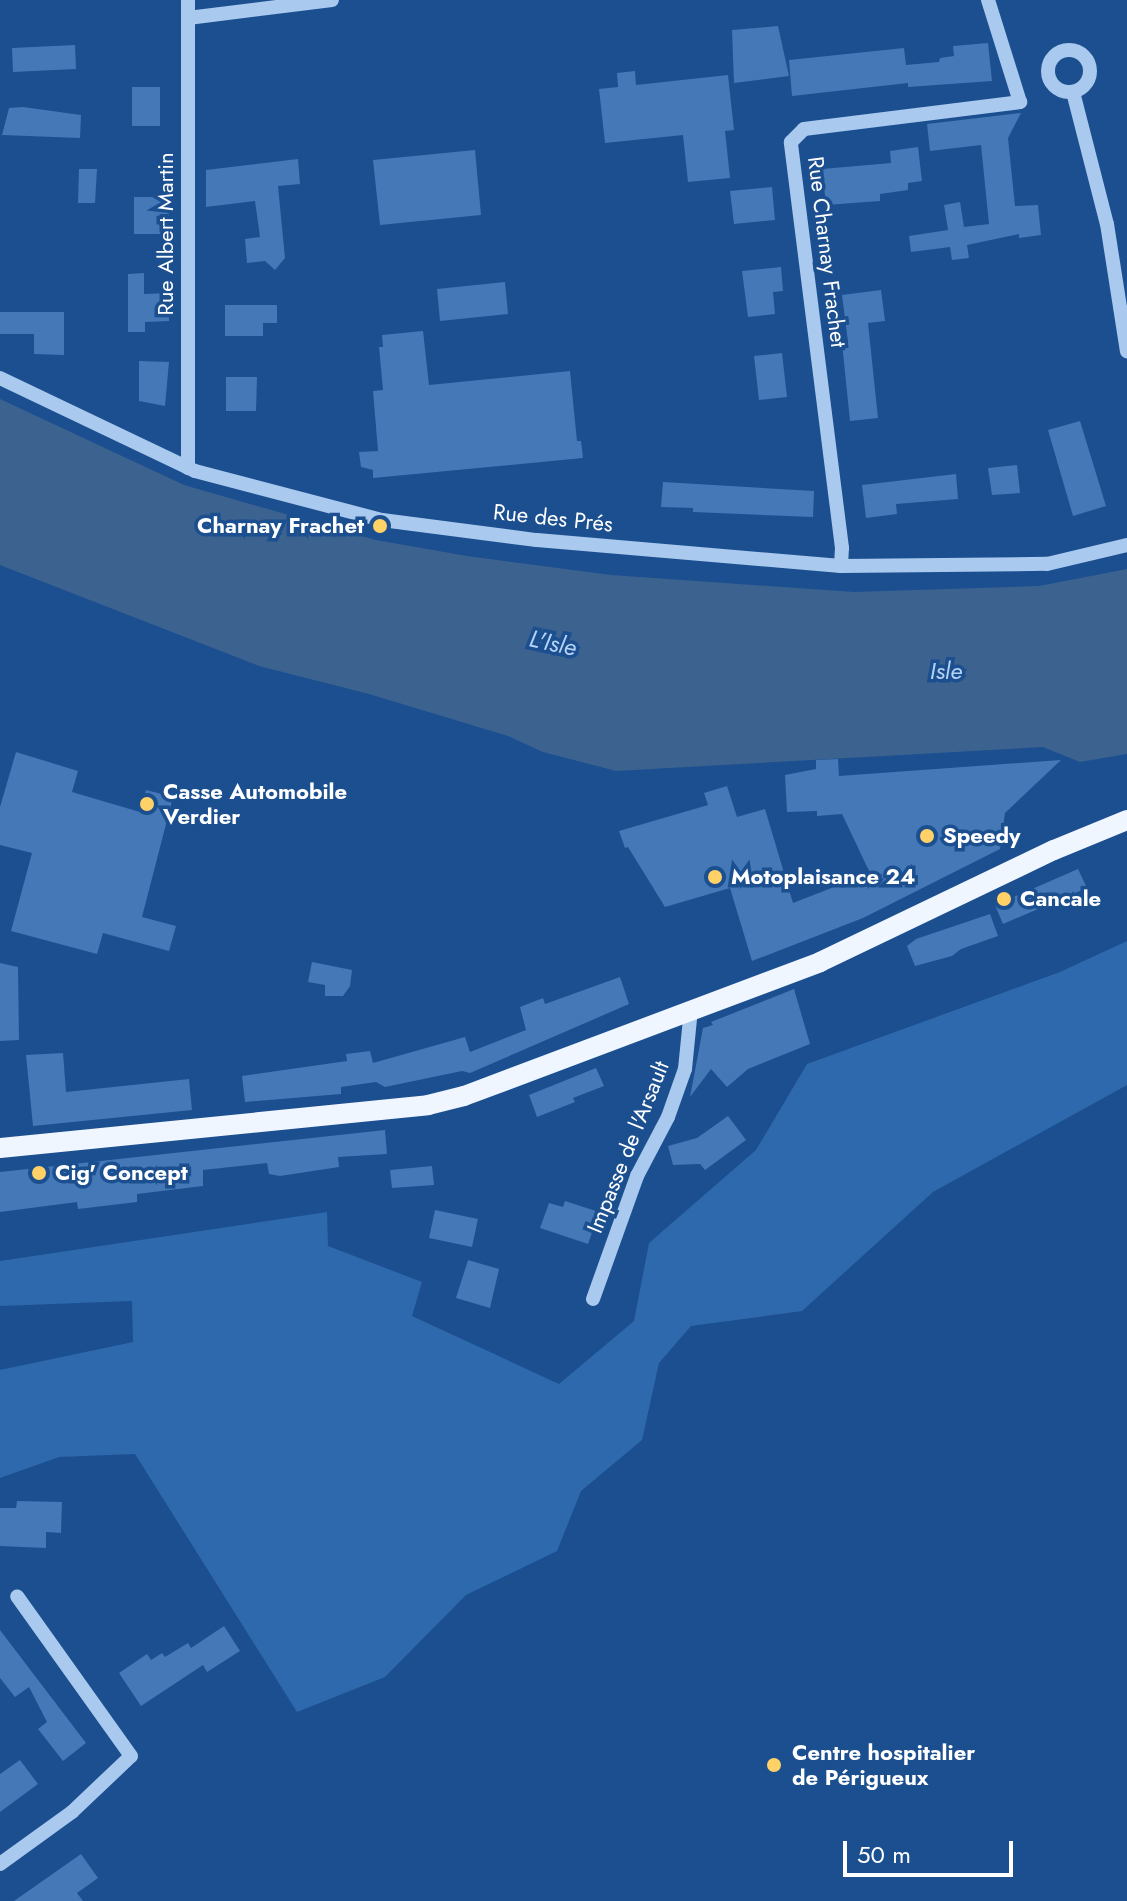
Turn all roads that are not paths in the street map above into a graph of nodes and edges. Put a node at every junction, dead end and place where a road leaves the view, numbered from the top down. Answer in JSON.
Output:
{"nodes":[{"id":1,"x":188,"y":0,"type":"edge"},
{"id":2,"x":332,"y":0,"type":"edge"},
{"id":3,"x":988,"y":0,"type":"edge"},
{"id":4,"x":188,"y":18,"type":"junction"},
{"id":5,"x":1073,"y":92,"type":"dead end"},
{"id":6,"x":1127,"y":351,"type":"edge"},
{"id":7,"x":0,"y":378,"type":"edge"},
{"id":8,"x":188,"y":468,"type":"junction"},
{"id":9,"x":1127,"y":545,"type":"edge"},
{"id":10,"x":841,"y":566,"type":"junction"},
{"id":11,"x":1127,"y":820,"type":"edge"},
{"id":12,"x":691,"y":1009,"type":"junction"},
{"id":13,"x":0,"y":1148,"type":"edge"},
{"id":14,"x":593,"y":1299,"type":"dead end"},
{"id":15,"x":17,"y":1596,"type":"dead end"},
{"id":16,"x":0,"y":1864,"type":"edge"}],
"edges":[{"from":1,"to":4,"type":"street","name":"Rue Albert Martin"},
{"from":2,"to":4,"type":"street"},
{"from":3,"to":10,"type":"street","name":"Rue Charnay Frachet"},
{"from":4,"to":8,"type":"street","name":"Rue Albert Martin"},
{"from":5,"to":6,"type":"street"},
{"from":7,"to":8,"type":"street","name":"Rue des Prés"},
{"from":8,"to":10,"type":"street","name":"Rue des Prés"},
{"from":9,"to":10,"type":"street","name":"Rue des Prés"},
{"from":11,"to":12,"type":"main road"},
{"from":12,"to":13,"type":"main road"},
{"from":12,"to":14,"type":"street","name":"Impasse de l'Arsault"},
{"from":15,"to":16,"type":"street"}]}
